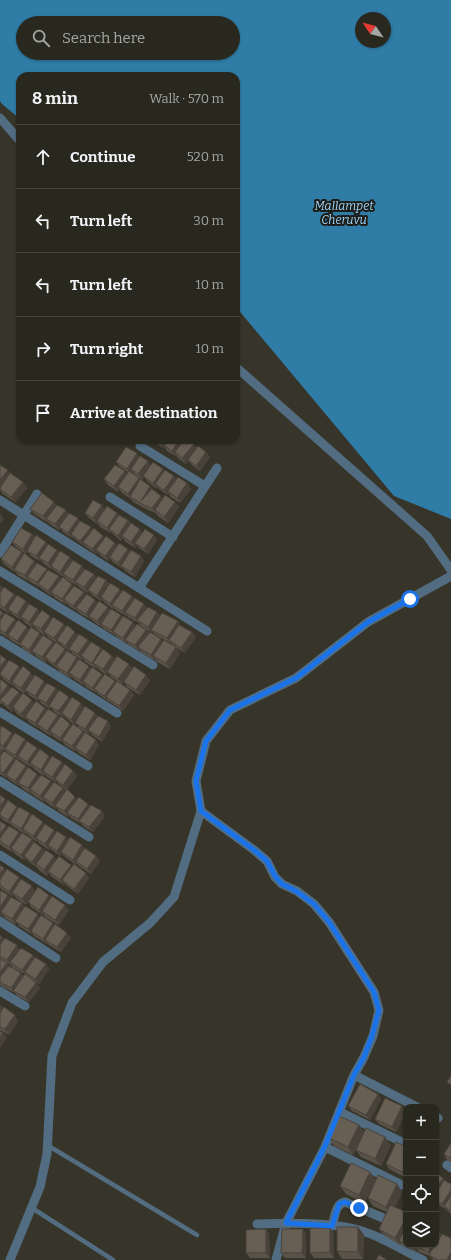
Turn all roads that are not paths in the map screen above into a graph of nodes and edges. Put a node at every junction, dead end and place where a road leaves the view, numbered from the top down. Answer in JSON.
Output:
{"nodes":[{"id":1,"x":0,"y":118,"type":"edge"},
{"id":2,"x":16,"y":136,"type":"edge"},
{"id":3,"x":240,"y":371,"type":"edge"},
{"id":4,"x":140,"y":446,"type":"dead end"},
{"id":5,"x":217,"y":468,"type":"dead end"},
{"id":6,"x":205,"y":486,"type":"junction"},
{"id":7,"x":37,"y":494,"type":"dead end"},
{"id":8,"x":110,"y":497,"type":"dead end"},
{"id":9,"x":0,"y":500,"type":"edge"},
{"id":10,"x":24,"y":514,"type":"junction"},
{"id":11,"x":172,"y":537,"type":"junction"},
{"id":12,"x":0,"y":553,"type":"edge"},
{"id":13,"x":451,"y":570,"type":"edge"},
{"id":14,"x":0,"y":571,"type":"edge"},
{"id":15,"x":451,"y":576,"type":"edge"},
{"id":16,"x":139,"y":588,"type":"junction"},
{"id":17,"x":208,"y":631,"type":"dead end"},
{"id":18,"x":0,"y":640,"type":"edge"},
{"id":19,"x":153,"y":665,"type":"dead end"},
{"id":20,"x":0,"y":712,"type":"edge"},
{"id":21,"x":117,"y":713,"type":"dead end"},
{"id":22,"x":88,"y":766,"type":"dead end"},
{"id":23,"x":0,"y":781,"type":"edge"},
{"id":24,"x":201,"y":811,"type":"junction"},
{"id":25,"x":89,"y":838,"type":"dead end"},
{"id":26,"x":0,"y":855,"type":"edge"},
{"id":27,"x":70,"y":900,"type":"dead end"},
{"id":28,"x":0,"y":921,"type":"edge"},
{"id":29,"x":56,"y":958,"type":"dead end"},
{"id":30,"x":0,"y":991,"type":"edge"},
{"id":31,"x":24,"y":1006,"type":"dead end"},
{"id":32,"x":354,"y":1075,"type":"junction"},
{"id":33,"x":411,"y":1104,"type":"edge"},
{"id":34,"x":340,"y":1112,"type":"junction"},
{"id":35,"x":403,"y":1143,"type":"edge"},
{"id":36,"x":47,"y":1145,"type":"junction"},
{"id":37,"x":325,"y":1146,"type":"junction"},
{"id":38,"x":402,"y":1184,"type":"dead end"},
{"id":39,"x":32,"y":1208,"type":"junction"},
{"id":40,"x":388,"y":1220,"type":"edge"},
{"id":41,"x":286,"y":1223,"type":"junction"},
{"id":42,"x":257,"y":1224,"type":"dead end"},
{"id":43,"x":332,"y":1226,"type":"junction"},
{"id":44,"x":196,"y":1235,"type":"dead end"},
{"id":45,"x":10,"y":1260,"type":"edge"},
{"id":46,"x":113,"y":1260,"type":"edge"},
{"id":47,"x":276,"y":1260,"type":"edge"},
{"id":48,"x":423,"y":1260,"type":"edge"}],
"edges":[{"from":1,"to":2,"type":"street"},
{"from":3,"to":13,"type":"street"},
{"from":4,"to":6,"type":"street"},
{"from":5,"to":6,"type":"street"},
{"from":6,"to":11,"type":"street"},
{"from":7,"to":10,"type":"street"},
{"from":8,"to":11,"type":"street"},
{"from":9,"to":10,"type":"street"},
{"from":10,"to":12,"type":"street"},
{"from":10,"to":16,"type":"street"},
{"from":11,"to":16,"type":"street"},
{"from":14,"to":19,"type":"street"},
{"from":15,"to":24,"type":"street"},
{"from":16,"to":17,"type":"street"},
{"from":18,"to":21,"type":"street"},
{"from":20,"to":22,"type":"street"},
{"from":23,"to":25,"type":"street"},
{"from":24,"to":32,"type":"street"},
{"from":24,"to":36,"type":"street"},
{"from":26,"to":27,"type":"street"},
{"from":28,"to":29,"type":"street"},
{"from":30,"to":31,"type":"street"},
{"from":32,"to":33,"type":"street"},
{"from":32,"to":34,"type":"street"},
{"from":34,"to":35,"type":"street"},
{"from":34,"to":37,"type":"street"},
{"from":36,"to":39,"type":"street"},
{"from":36,"to":44,"type":"lane"},
{"from":37,"to":38,"type":"street"},
{"from":37,"to":41,"type":"street"},
{"from":39,"to":45,"type":"street"},
{"from":39,"to":46,"type":"lane"},
{"from":40,"to":43,"type":"street"},
{"from":41,"to":42,"type":"street"},
{"from":41,"to":43,"type":"street"},
{"from":41,"to":47,"type":"street"},
{"from":43,"to":48,"type":"street"}]}
